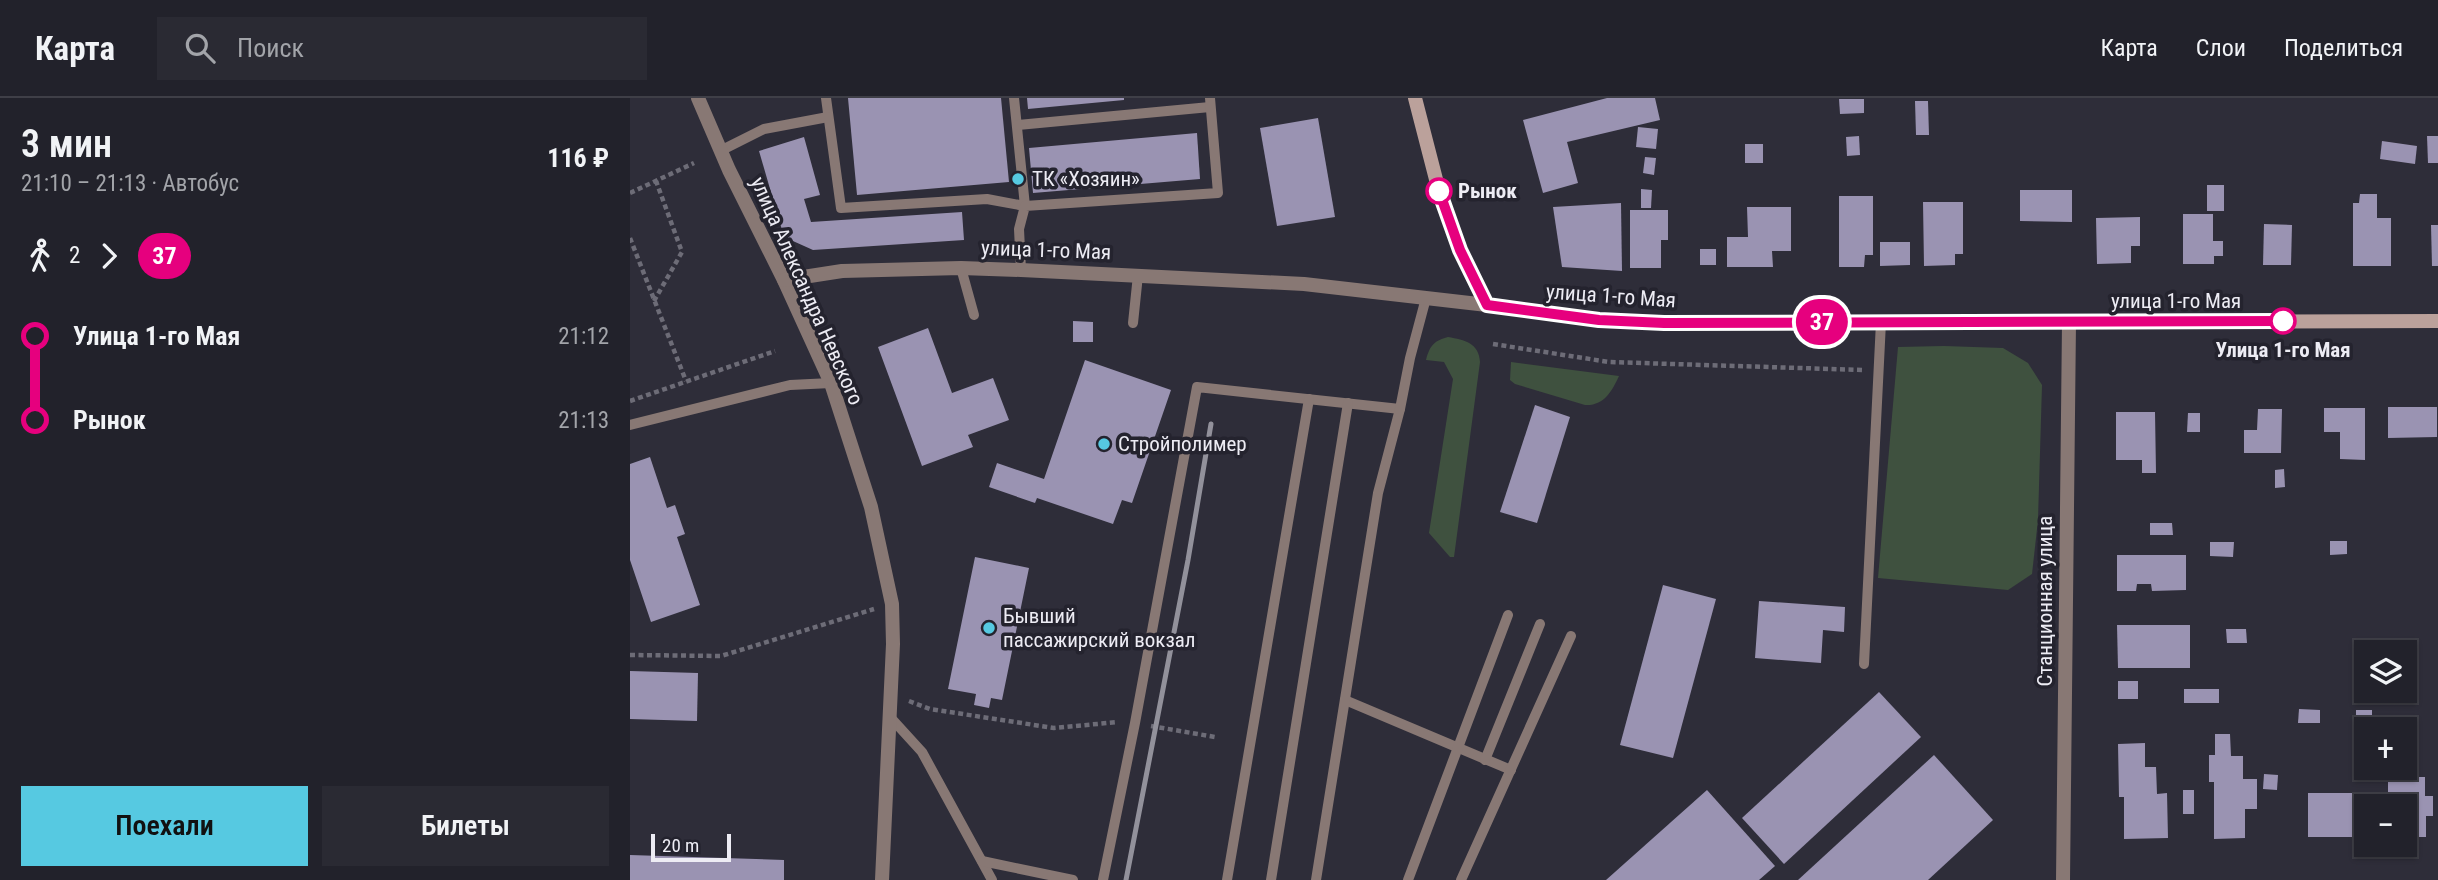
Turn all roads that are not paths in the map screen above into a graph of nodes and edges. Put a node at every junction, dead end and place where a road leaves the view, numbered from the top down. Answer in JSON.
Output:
{"nodes":[{"id":1,"x":698,"y":98,"type":"edge"},
{"id":2,"x":826,"y":98,"type":"edge"},
{"id":3,"x":1014,"y":98,"type":"edge"},
{"id":4,"x":1415,"y":98,"type":"edge"},
{"id":5,"x":1210,"y":102,"type":"edge"},
{"id":6,"x":828,"y":117,"type":"junction"},
{"id":7,"x":1018,"y":125,"type":"junction"},
{"id":8,"x":720,"y":150,"type":"junction"},
{"id":9,"x":1025,"y":206,"type":"junction"},
{"id":10,"x":961,"y":268,"type":"junction"},
{"id":11,"x":1021,"y":270,"type":"junction"},
{"id":12,"x":1138,"y":275,"type":"junction"},
{"id":13,"x":784,"y":280,"type":"junction"},
{"id":14,"x":1426,"y":298,"type":"junction"},
{"id":15,"x":1487,"y":305,"type":"junction"},
{"id":16,"x":974,"y":315,"type":"dead end"},
{"id":17,"x":2438,"y":321,"type":"edge"},
{"id":18,"x":1881,"y":322,"type":"junction"},
{"id":19,"x":2069,"y":322,"type":"junction"},
{"id":20,"x":1133,"y":323,"type":"dead end"},
{"id":21,"x":831,"y":383,"type":"junction"},
{"id":22,"x":1309,"y":399,"type":"junction"},
{"id":23,"x":1348,"y":403,"type":"junction"},
{"id":24,"x":1400,"y":409,"type":"junction"},
{"id":25,"x":630,"y":425,"type":"edge"},
{"id":26,"x":1508,"y":615,"type":"dead end"},
{"id":27,"x":1540,"y":624,"type":"dead end"},
{"id":28,"x":1571,"y":636,"type":"dead end"},
{"id":29,"x":1864,"y":664,"type":"dead end"},
{"id":30,"x":1345,"y":700,"type":"junction"},
{"id":31,"x":891,"y":718,"type":"junction"},
{"id":32,"x":1458,"y":749,"type":"junction"},
{"id":33,"x":1485,"y":760,"type":"junction"},
{"id":34,"x":1511,"y":770,"type":"junction"},
{"id":35,"x":982,"y":861,"type":"junction"},
{"id":36,"x":882,"y":880,"type":"edge"},
{"id":37,"x":992,"y":880,"type":"edge"},
{"id":38,"x":1073,"y":880,"type":"edge"},
{"id":39,"x":1103,"y":880,"type":"edge"},
{"id":40,"x":1227,"y":880,"type":"edge"},
{"id":41,"x":1271,"y":880,"type":"edge"},
{"id":42,"x":1316,"y":880,"type":"edge"},
{"id":43,"x":1408,"y":880,"type":"edge"},
{"id":44,"x":1461,"y":880,"type":"edge"},
{"id":45,"x":2063,"y":880,"type":"edge"}],
"edges":[{"from":1,"to":8,"type":"street","name":"улица Александра Невского"},
{"from":2,"to":6,"type":"lane"},
{"from":3,"to":7,"type":"lane"},
{"from":4,"to":15,"type":"main road"},
{"from":5,"to":7,"type":"lane"},
{"from":5,"to":9,"type":"lane"},
{"from":6,"to":8,"type":"lane"},
{"from":6,"to":9,"type":"lane"},
{"from":7,"to":9,"type":"lane"},
{"from":8,"to":13,"type":"street","name":"улица Александра Невского"},
{"from":9,"to":11,"type":"lane"},
{"from":10,"to":11,"type":"street","name":"улица 1-го Мая"},
{"from":10,"to":13,"type":"street","name":"улица 1-го Мая"},
{"from":10,"to":16,"type":"lane"},
{"from":11,"to":12,"type":"street","name":"улица 1-го Мая"},
{"from":12,"to":14,"type":"street","name":"улица 1-го Мая"},
{"from":12,"to":20,"type":"lane"},
{"from":13,"to":21,"type":"street","name":"улица Александра Невского"},
{"from":14,"to":15,"type":"street","name":"улица 1-го Мая"},
{"from":14,"to":24,"type":"lane"},
{"from":15,"to":18,"type":"main road","name":"улица 1-го Мая"},
{"from":17,"to":19,"type":"main road","name":"улица 1-го Мая"},
{"from":18,"to":19,"type":"main road","name":"улица 1-го Мая"},
{"from":18,"to":29,"type":"lane"},
{"from":19,"to":45,"type":"street","name":"Станционная улица"},
{"from":21,"to":25,"type":"lane"},
{"from":21,"to":31,"type":"street","name":"улица Александра Невского"},
{"from":22,"to":23,"type":"lane"},
{"from":22,"to":39,"type":"lane"},
{"from":22,"to":40,"type":"lane"},
{"from":23,"to":24,"type":"lane"},
{"from":23,"to":41,"type":"lane"},
{"from":24,"to":30,"type":"lane"},
{"from":26,"to":32,"type":"lane"},
{"from":27,"to":33,"type":"lane"},
{"from":28,"to":34,"type":"lane"},
{"from":30,"to":32,"type":"lane"},
{"from":30,"to":42,"type":"lane"},
{"from":31,"to":35,"type":"lane"},
{"from":31,"to":36,"type":"street","name":"улица Александра Невского"},
{"from":32,"to":33,"type":"lane"},
{"from":32,"to":43,"type":"lane"},
{"from":33,"to":34,"type":"lane"},
{"from":34,"to":44,"type":"lane"},
{"from":35,"to":37,"type":"lane"},
{"from":35,"to":38,"type":"lane"}]}
